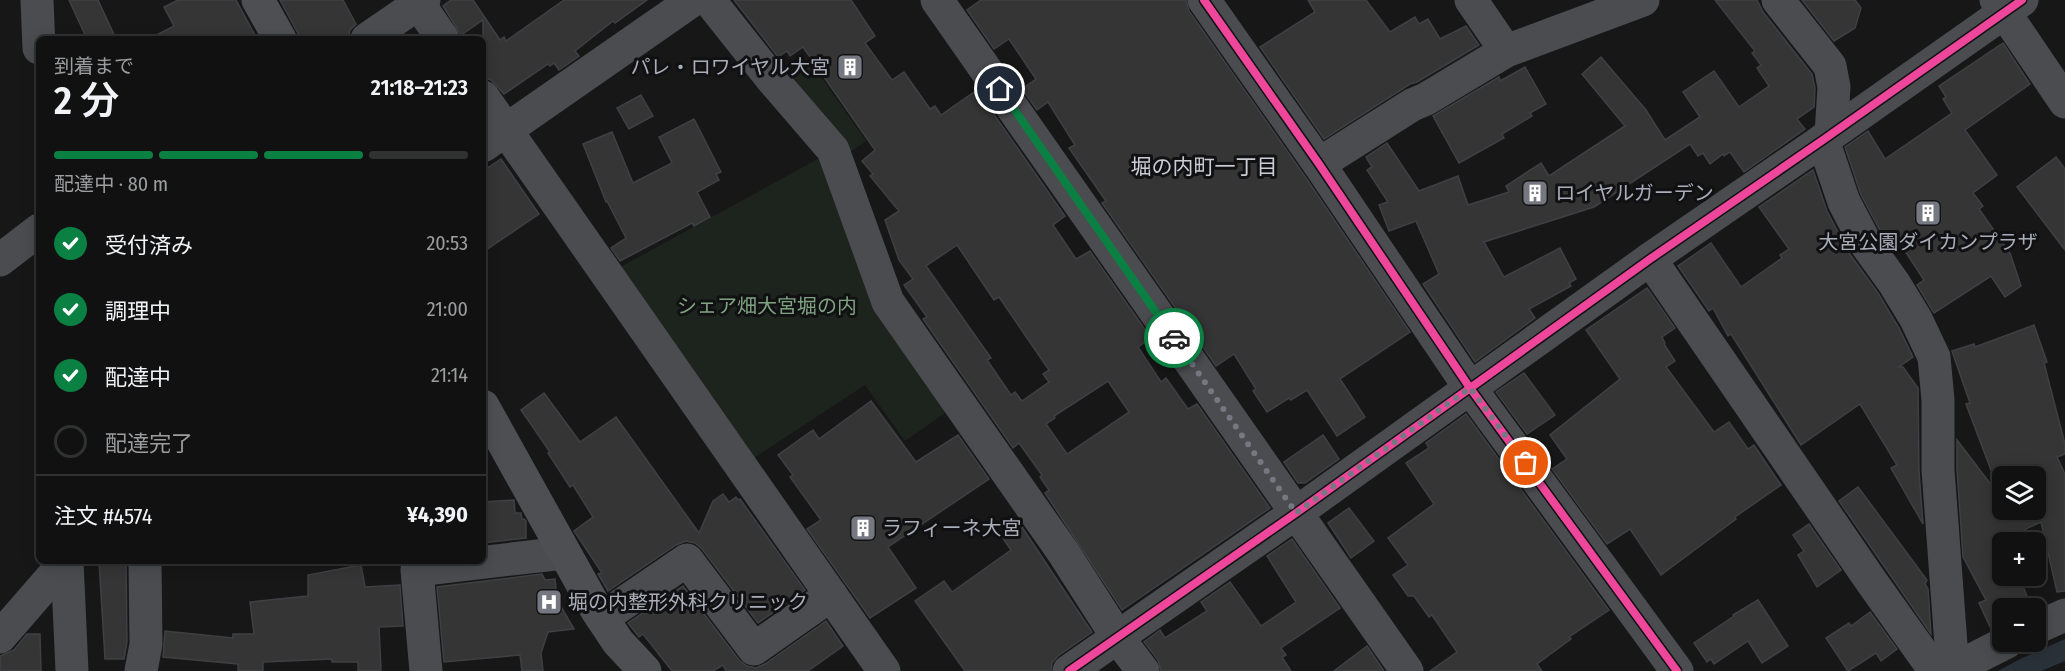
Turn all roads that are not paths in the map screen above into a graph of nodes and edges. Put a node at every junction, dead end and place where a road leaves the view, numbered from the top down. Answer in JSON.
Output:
{"nodes":[{"id":1,"x":37,"y":0,"type":"edge"},
{"id":2,"x":258,"y":0,"type":"edge"},
{"id":3,"x":693,"y":0,"type":"edge"},
{"id":4,"x":709,"y":0,"type":"edge"},
{"id":5,"x":937,"y":0,"type":"edge"},
{"id":6,"x":1204,"y":0,"type":"edge"},
{"id":7,"x":1471,"y":0,"type":"edge"},
{"id":8,"x":1643,"y":0,"type":"edge"},
{"id":9,"x":1778,"y":0,"type":"edge"},
{"id":10,"x":420,"y":1,"type":"edge"},
{"id":11,"x":2007,"y":4,"type":"edge"},
{"id":12,"x":38,"y":36,"type":"edge"},
{"id":13,"x":278,"y":36,"type":"edge"},
{"id":14,"x":371,"y":36,"type":"edge"},
{"id":15,"x":441,"y":36,"type":"edge"},
{"id":16,"x":1506,"y":51,"type":"junction"},
{"id":17,"x":2065,"y":102,"type":"edge"},
{"id":18,"x":486,"y":107,"type":"edge"},
{"id":19,"x":1827,"y":137,"type":"junction"},
{"id":20,"x":495,"y":138,"type":"edge"},
{"id":21,"x":1319,"y":164,"type":"junction"},
{"id":22,"x":36,"y":233,"type":"edge"},
{"id":23,"x":1650,"y":259,"type":"junction"},
{"id":24,"x":0,"y":260,"type":"edge"},
{"id":25,"x":1470,"y":388,"type":"junction"},
{"id":26,"x":486,"y":411,"type":"edge"},
{"id":27,"x":1296,"y":513,"type":"junction"},
{"id":28,"x":564,"y":553,"type":"junction"},
{"id":29,"x":486,"y":562,"type":"edge"},
{"id":30,"x":64,"y":564,"type":"edge"},
{"id":31,"x":67,"y":564,"type":"edge"},
{"id":32,"x":145,"y":564,"type":"edge"},
{"id":33,"x":469,"y":564,"type":"edge"},
{"id":34,"x":831,"y":595,"type":"junction"},
{"id":35,"x":2065,"y":615,"type":"edge"},
{"id":36,"x":602,"y":618,"type":"junction"},
{"id":37,"x":2046,"y":624,"type":"edge"},
{"id":38,"x":0,"y":637,"type":"edge"},
{"id":39,"x":1118,"y":638,"type":"junction"},
{"id":40,"x":1992,"y":649,"type":"edge"},
{"id":41,"x":1947,"y":670,"type":"edge"},
{"id":42,"x":72,"y":671,"type":"edge"},
{"id":43,"x":141,"y":671,"type":"edge"},
{"id":44,"x":426,"y":671,"type":"edge"},
{"id":45,"x":645,"y":671,"type":"edge"},
{"id":46,"x":884,"y":671,"type":"edge"},
{"id":47,"x":1069,"y":671,"type":"edge"},
{"id":48,"x":1143,"y":671,"type":"edge"},
{"id":49,"x":1407,"y":671,"type":"edge"},
{"id":50,"x":1677,"y":671,"type":"edge"}],
"edges":[{"from":1,"to":12,"type":"street"},
{"from":2,"to":13,"type":"main road"},
{"from":3,"to":20,"type":"street"},
{"from":4,"to":39,"type":"street"},
{"from":5,"to":27,"type":"street"},
{"from":6,"to":21,"type":"street"},
{"from":7,"to":16,"type":"street"},
{"from":8,"to":16,"type":"street"},
{"from":9,"to":19,"type":"street"},
{"from":10,"to":14,"type":"street"},
{"from":10,"to":15,"type":"street"},
{"from":11,"to":17,"type":"street"},
{"from":11,"to":19,"type":"street"},
{"from":16,"to":21,"type":"street"},
{"from":18,"to":20,"type":"street"},
{"from":19,"to":23,"type":"street"},
{"from":19,"to":41,"type":"street"},
{"from":20,"to":34,"type":"street"},
{"from":21,"to":25,"type":"street"},
{"from":22,"to":24,"type":"street"},
{"from":23,"to":25,"type":"street"},
{"from":23,"to":41,"type":"street"},
{"from":25,"to":27,"type":"street"},
{"from":25,"to":50,"type":"street"},
{"from":26,"to":28,"type":"main road"},
{"from":27,"to":39,"type":"street"},
{"from":27,"to":49,"type":"street"},
{"from":28,"to":29,"type":"street"},
{"from":28,"to":36,"type":"main road"},
{"from":30,"to":38,"type":"street"},
{"from":31,"to":42,"type":"street"},
{"from":32,"to":43,"type":"street"},
{"from":33,"to":44,"type":"street"},
{"from":34,"to":36,"type":"street"},
{"from":34,"to":46,"type":"street"},
{"from":35,"to":37,"type":"street"},
{"from":36,"to":45,"type":"main road"},
{"from":39,"to":47,"type":"street"},
{"from":39,"to":48,"type":"street"},
{"from":40,"to":41,"type":"street"}]}
